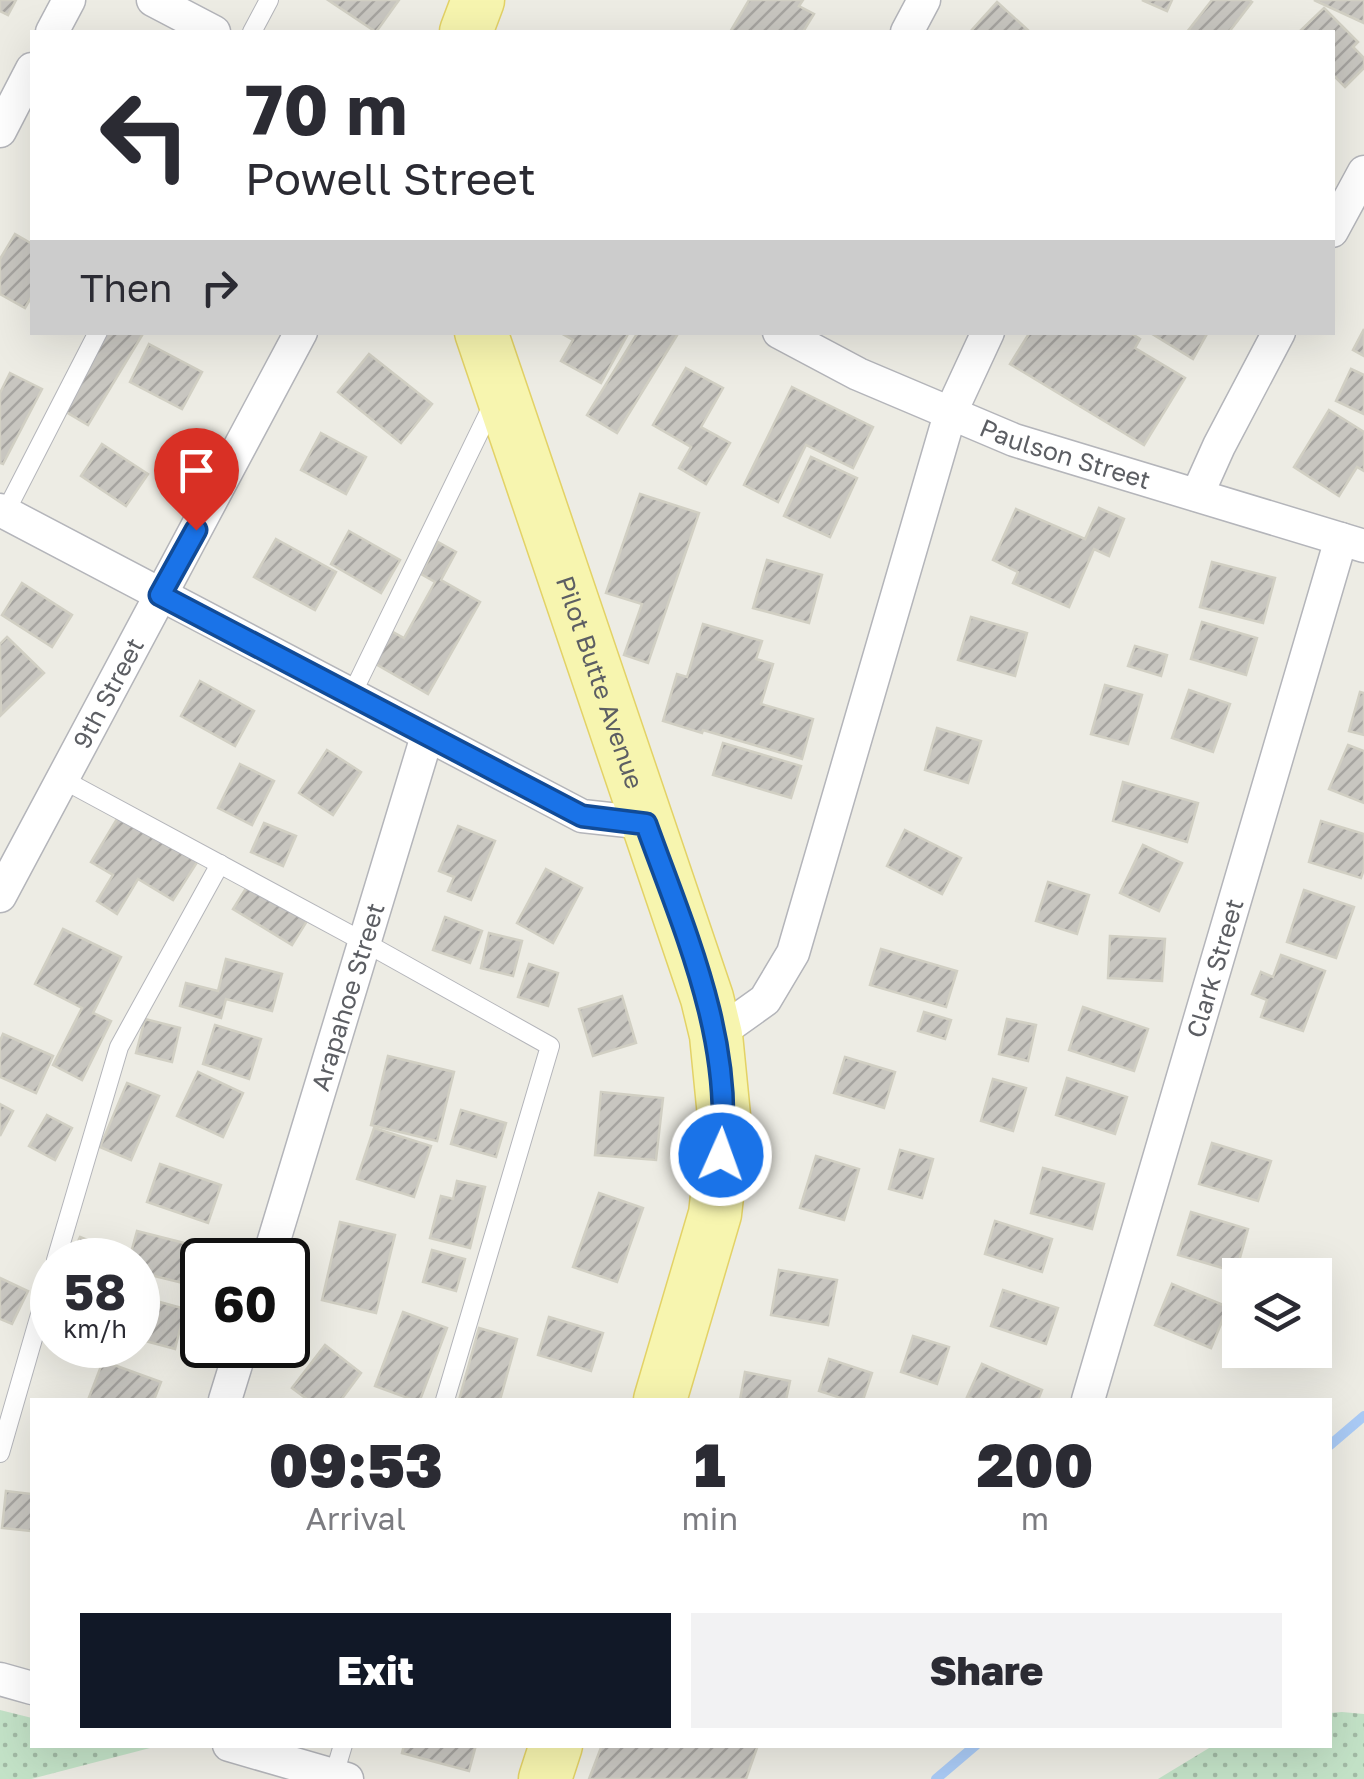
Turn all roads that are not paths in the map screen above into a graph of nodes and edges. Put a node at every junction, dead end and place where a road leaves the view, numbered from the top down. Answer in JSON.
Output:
{"nodes":[{"id":1,"x":69,"y":0,"type":"edge"},
{"id":2,"x":154,"y":0,"type":"edge"},
{"id":3,"x":269,"y":0,"type":"edge"},
{"id":4,"x":478,"y":0,"type":"edge"},
{"id":5,"x":924,"y":0,"type":"edge"},
{"id":6,"x":53,"y":30,"type":"edge"},
{"id":7,"x":210,"y":30,"type":"edge"},
{"id":8,"x":253,"y":30,"type":"edge"},
{"id":9,"x":467,"y":30,"type":"edge"},
{"id":10,"x":908,"y":30,"type":"edge"},
{"id":11,"x":30,"y":73,"type":"edge"},
{"id":12,"x":0,"y":131,"type":"edge"},
{"id":13,"x":1364,"y":172,"type":"edge"},
{"id":14,"x":1335,"y":225,"type":"edge"},
{"id":15,"x":96,"y":335,"type":"edge"},
{"id":16,"x":299,"y":335,"type":"edge"},
{"id":17,"x":481,"y":335,"type":"edge"},
{"id":18,"x":785,"y":335,"type":"edge"},
{"id":19,"x":987,"y":335,"type":"edge"},
{"id":20,"x":1277,"y":335,"type":"edge"},
{"id":21,"x":500,"y":390,"type":"junction"},
{"id":22,"x":950,"y":414,"type":"junction"},
{"id":23,"x":1197,"y":496,"type":"junction"},
{"id":24,"x":3,"y":511,"type":"edge"},
{"id":25,"x":1353,"y":542,"type":"edge"},
{"id":26,"x":160,"y":595,"type":"junction"},
{"id":27,"x":351,"y":696,"type":"junction"},
{"id":28,"x":427,"y":736,"type":"junction"},
{"id":29,"x":62,"y":779,"type":"junction"},
{"id":30,"x":646,"y":824,"type":"junction"},
{"id":31,"x":220,"y":864,"type":"junction"},
{"id":32,"x":0,"y":896,"type":"edge"},
{"id":33,"x":364,"y":942,"type":"junction"},
{"id":34,"x":716,"y":1035,"type":"junction"},
{"id":35,"x":63,"y":1238,"type":"edge"},
{"id":36,"x":275,"y":1238,"type":"edge"},
{"id":37,"x":30,"y":1349,"type":"edge"},
{"id":38,"x":235,"y":1368,"type":"edge"},
{"id":39,"x":227,"y":1398,"type":"edge"},
{"id":40,"x":447,"y":1398,"type":"edge"},
{"id":41,"x":661,"y":1398,"type":"edge"},
{"id":42,"x":1089,"y":1398,"type":"edge"},
{"id":43,"x":0,"y":1453,"type":"edge"},
{"id":44,"x":0,"y":1679,"type":"edge"},
{"id":45,"x":30,"y":1687,"type":"edge"},
{"id":46,"x":245,"y":1748,"type":"edge"},
{"id":47,"x":555,"y":1748,"type":"edge"},
{"id":48,"x":341,"y":1766,"type":"edge"},
{"id":49,"x":546,"y":1779,"type":"edge"}],
"edges":[{"from":1,"to":6,"type":"street"},
{"from":2,"to":7,"type":"street"},
{"from":3,"to":8,"type":"lane"},
{"from":4,"to":9,"type":"main road"},
{"from":5,"to":10,"type":"street"},
{"from":11,"to":12,"type":"street"},
{"from":13,"to":14,"type":"street"},
{"from":15,"to":24,"type":"lane"},
{"from":16,"to":26,"type":"street","name":"9th Street"},
{"from":17,"to":21,"type":"main road","name":"Pilot Butte Avenue"},
{"from":18,"to":22,"type":"street","name":"Paulson Street"},
{"from":19,"to":22,"type":"street"},
{"from":20,"to":23,"type":"street"},
{"from":21,"to":27,"type":"lane"},
{"from":21,"to":30,"type":"main road","name":"Pilot Butte Avenue"},
{"from":22,"to":23,"type":"street","name":"Paulson Street"},
{"from":22,"to":34,"type":"street"},
{"from":23,"to":25,"type":"street","name":"Paulson Street"},
{"from":24,"to":26,"type":"street"},
{"from":25,"to":42,"type":"street","name":"Clark Street"},
{"from":26,"to":27,"type":"street"},
{"from":26,"to":29,"type":"street","name":"9th Street"},
{"from":27,"to":28,"type":"street"},
{"from":28,"to":30,"type":"street"},
{"from":28,"to":33,"type":"street","name":"Arapahoe Street"},
{"from":29,"to":31,"type":"lane"},
{"from":29,"to":32,"type":"street","name":"9th Street"},
{"from":30,"to":34,"type":"main road","name":"Pilot Butte Avenue"},
{"from":31,"to":33,"type":"lane"},
{"from":31,"to":35,"type":"lane"},
{"from":33,"to":36,"type":"street","name":"Arapahoe Street"},
{"from":33,"to":40,"type":"lane"},
{"from":34,"to":41,"type":"main road","name":"Pilot Butte Avenue"},
{"from":37,"to":43,"type":"lane"},
{"from":38,"to":39,"type":"street"},
{"from":44,"to":45,"type":"street"},
{"from":46,"to":48,"type":"street"},
{"from":47,"to":49,"type":"main road"}]}
